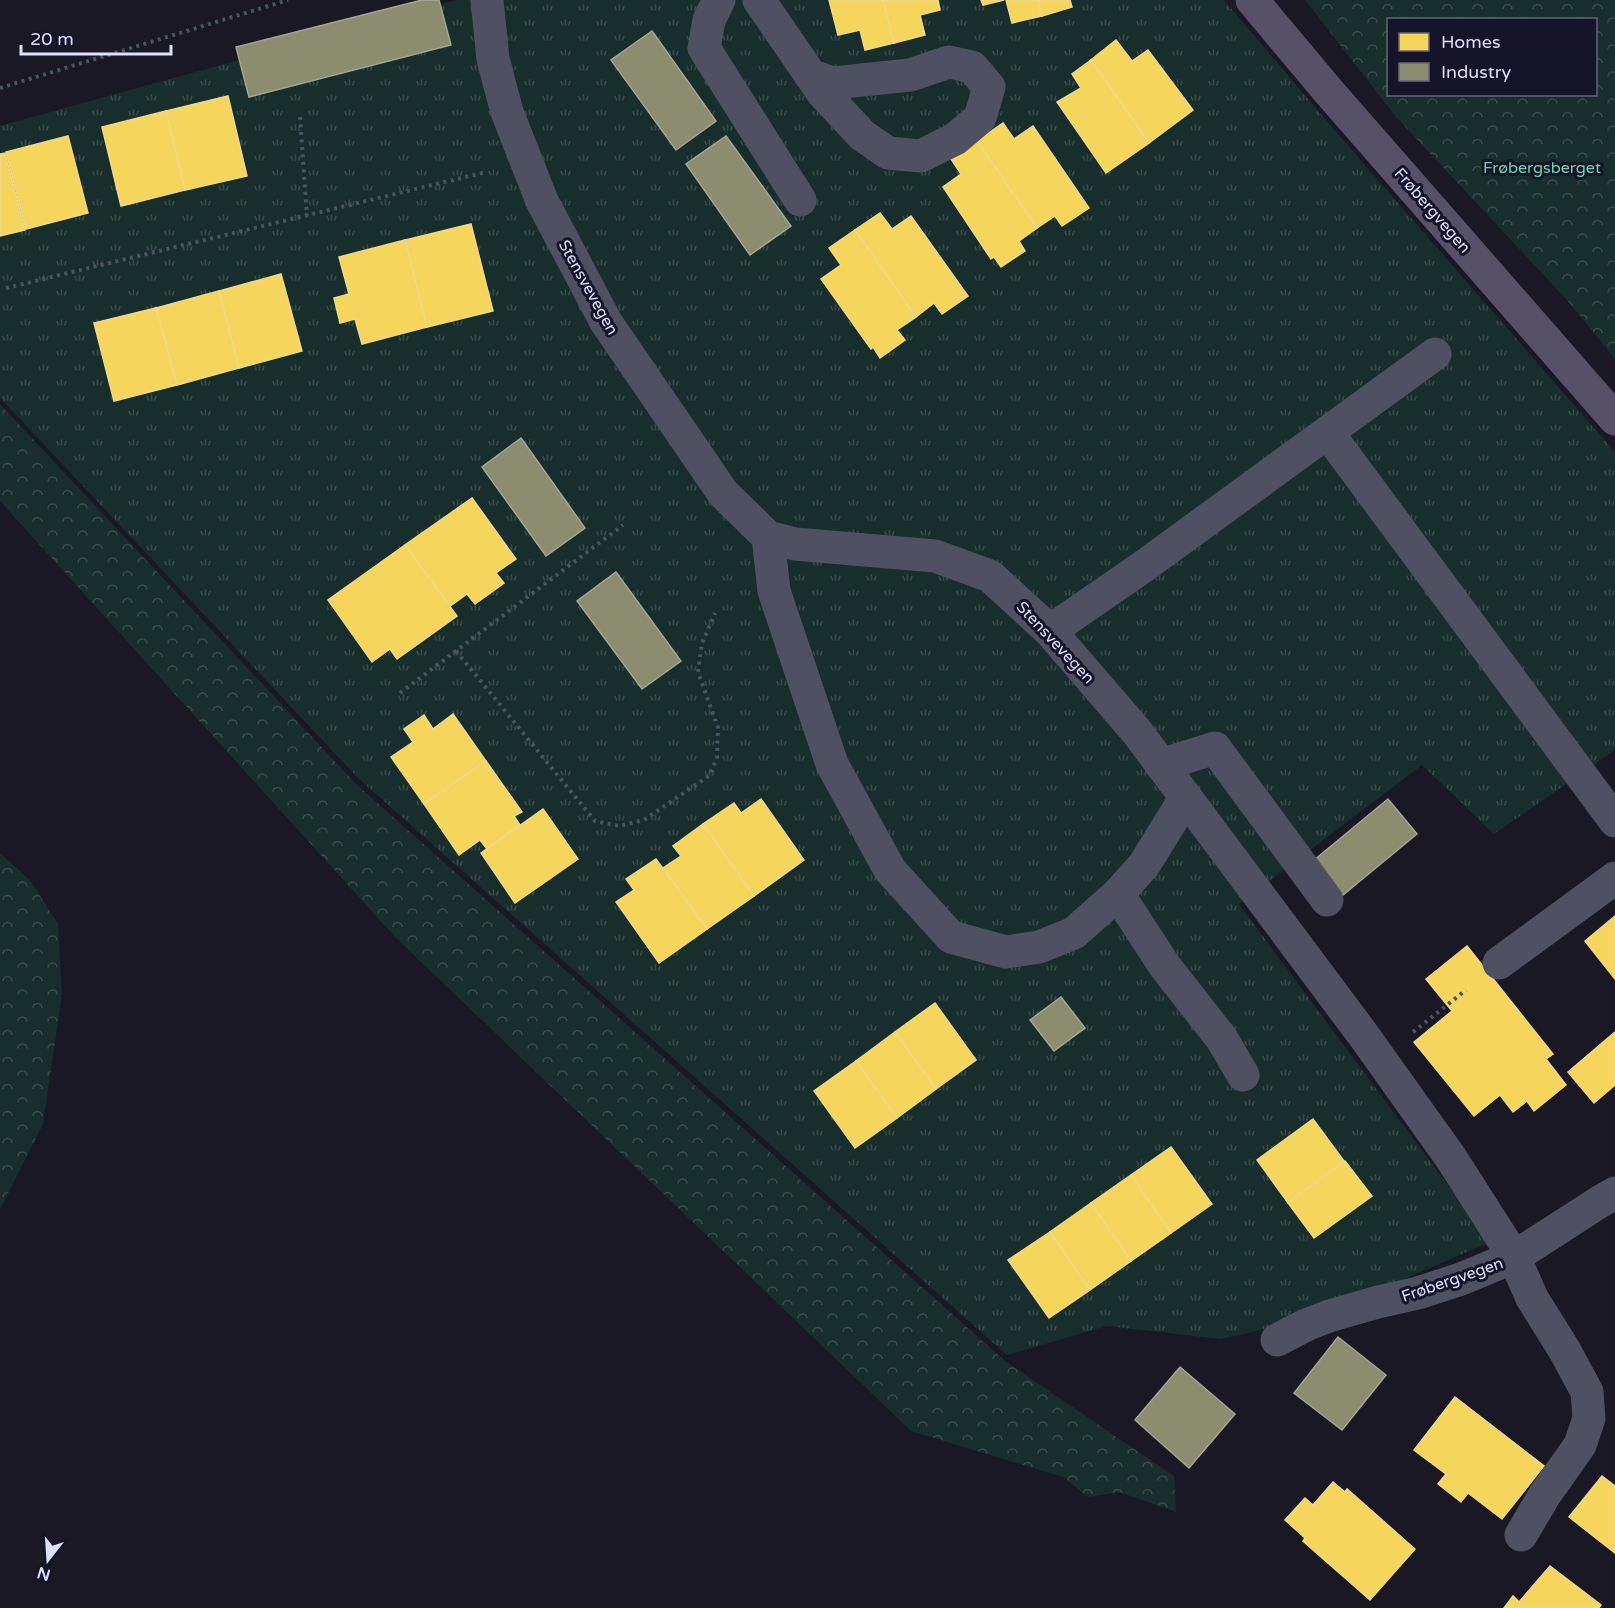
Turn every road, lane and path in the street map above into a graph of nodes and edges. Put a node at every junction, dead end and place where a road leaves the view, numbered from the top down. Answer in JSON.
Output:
{"nodes":[{"id":1,"x":288,"y":0,"type":"edge"},
{"id":2,"x":487,"y":0,"type":"edge"},
{"id":3,"x":719,"y":0,"type":"edge"},
{"id":4,"x":759,"y":0,"type":"edge"},
{"id":5,"x":1252,"y":0,"type":"edge"},
{"id":6,"x":810,"y":75,"type":"dead end"},
{"id":7,"x":0,"y":88,"type":"edge"},
{"id":8,"x":300,"y":117,"type":"dead end"},
{"id":9,"x":527,"y":162,"type":"junction"},
{"id":10,"x":800,"y":200,"type":"dead end"},
{"id":11,"x":307,"y":216,"type":"junction"},
{"id":12,"x":6,"y":288,"type":"dead end"},
{"id":13,"x":1435,"y":354,"type":"dead end"},
{"id":14,"x":1615,"y":418,"type":"edge"},
{"id":15,"x":1328,"y":433,"type":"junction"},
{"id":16,"x":623,"y":525,"type":"dead end"},
{"id":17,"x":768,"y":537,"type":"junction"},
{"id":18,"x":715,"y":613,"type":"dead end"},
{"id":19,"x":1050,"y":631,"type":"junction"},
{"id":20,"x":456,"y":651,"type":"junction"},
{"id":21,"x":400,"y":693,"type":"dead end"},
{"id":22,"x":1161,"y":765,"type":"junction"},
{"id":23,"x":1186,"y":797,"type":"junction"},
{"id":24,"x":1615,"y":821,"type":"edge"},
{"id":25,"x":1615,"y":878,"type":"edge"},
{"id":26,"x":1118,"y":894,"type":"junction"},
{"id":27,"x":1328,"y":900,"type":"dead end"},
{"id":28,"x":1499,"y":963,"type":"joint"},
{"id":29,"x":1380,"y":1059,"type":"junction"},
{"id":30,"x":1243,"y":1075,"type":"dead end"},
{"id":31,"x":1615,"y":1194,"type":"edge"},
{"id":32,"x":1514,"y":1257,"type":"junction"},
{"id":33,"x":1277,"y":1340,"type":"dead end"},
{"id":34,"x":1521,"y":1535,"type":"dead end"}],
"edges":[{"from":1,"to":7,"type":"path"},
{"from":2,"to":9,"type":"street","name":"Stensvevegen"},
{"from":3,"to":10,"type":"street"},
{"from":4,"to":6,"type":"street"},
{"from":5,"to":14,"type":"main road","name":"Frøbergvegen"},
{"from":8,"to":11,"type":"path"},
{"from":9,"to":11,"type":"path"},
{"from":9,"to":17,"type":"street","name":"Stensvevegen"},
{"from":11,"to":12,"type":"path"},
{"from":13,"to":15,"type":"street"},
{"from":15,"to":19,"type":"street"},
{"from":15,"to":24,"type":"street"},
{"from":16,"to":20,"type":"path"},
{"from":17,"to":19,"type":"street","name":"Stensvevegen"},
{"from":17,"to":26,"type":"street"},
{"from":18,"to":20,"type":"path"},
{"from":19,"to":22,"type":"street","name":"Stensvevegen"},
{"from":20,"to":21,"type":"path"},
{"from":22,"to":23,"type":"street","name":"Stensvevegen"},
{"from":22,"to":27,"type":"street"},
{"from":23,"to":26,"type":"street"},
{"from":23,"to":29,"type":"street","name":"Stensvevegen"},
{"from":25,"to":28,"type":"street"},
{"from":26,"to":30,"type":"street"},
{"from":28,"to":29,"type":"path"},
{"from":29,"to":32,"type":"street","name":"Stensvevegen"},
{"from":31,"to":32,"type":"street","name":"Frøbergvegen"},
{"from":32,"to":33,"type":"street","name":"Frøbergvegen"},
{"from":32,"to":34,"type":"street","name":"Stensvevegen"}]}
